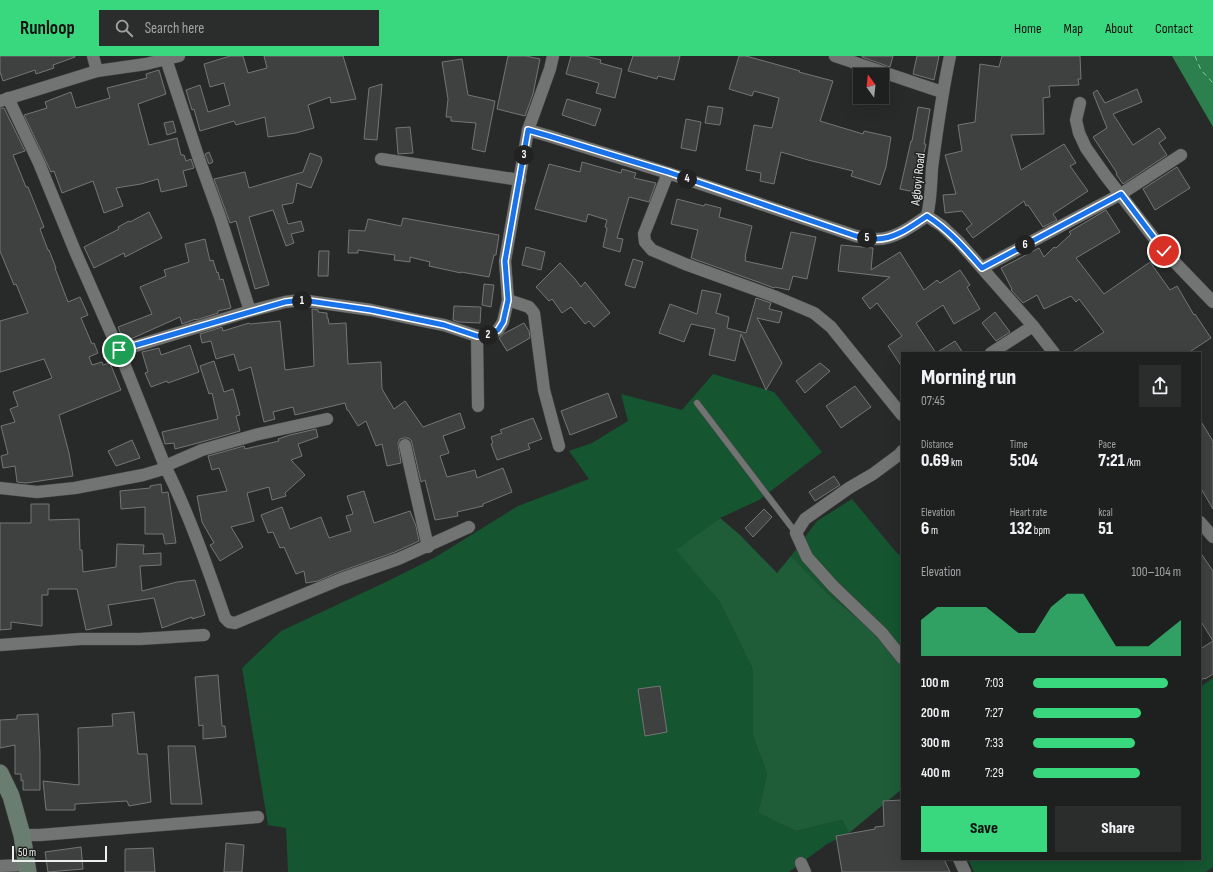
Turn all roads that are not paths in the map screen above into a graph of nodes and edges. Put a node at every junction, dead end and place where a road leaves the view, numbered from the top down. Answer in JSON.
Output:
{"nodes":[{"id":1,"x":93,"y":56,"type":"edge"},
{"id":2,"x":179,"y":56,"type":"edge"},
{"id":3,"x":553,"y":56,"type":"edge"},
{"id":4,"x":835,"y":56,"type":"edge"},
{"id":5,"x":950,"y":56,"type":"edge"},
{"id":6,"x":166,"y":59,"type":"junction"},
{"id":7,"x":97,"y":71,"type":"junction"},
{"id":8,"x":942,"y":92,"type":"junction"},
{"id":9,"x":4,"y":100,"type":"edge"},
{"id":10,"x":1080,"y":103,"type":"dead end"},
{"id":11,"x":528,"y":130,"type":"junction"},
{"id":12,"x":1181,"y":155,"type":"dead end"},
{"id":13,"x":381,"y":160,"type":"dead end"},
{"id":14,"x":668,"y":172,"type":"junction"},
{"id":15,"x":520,"y":180,"type":"junction"},
{"id":16,"x":1121,"y":194,"type":"junction"},
{"id":17,"x":927,"y":216,"type":"junction"},
{"id":18,"x":982,"y":268,"type":"junction"},
{"id":19,"x":508,"y":300,"type":"junction"},
{"id":20,"x":1213,"y":302,"type":"edge"},
{"id":21,"x":250,"y":312,"type":"junction"},
{"id":22,"x":1033,"y":326,"type":"junction"},
{"id":23,"x":477,"y":336,"type":"junction"},
{"id":24,"x":119,"y":350,"type":"junction"},
{"id":25,"x":993,"y":352,"type":"edge"},
{"id":26,"x":1053,"y":352,"type":"edge"},
{"id":27,"x":697,"y":404,"type":"dead end"},
{"id":28,"x":478,"y":406,"type":"dead end"},
{"id":29,"x":901,"y":412,"type":"edge"},
{"id":30,"x":327,"y":419,"type":"dead end"},
{"id":31,"x":405,"y":445,"type":"dead end"},
{"id":32,"x":559,"y":446,"type":"dead end"},
{"id":33,"x":901,"y":452,"type":"edge"},
{"id":34,"x":165,"y":466,"type":"junction"},
{"id":35,"x":0,"y":488,"type":"edge"},
{"id":36,"x":1201,"y":523,"type":"edge"},
{"id":37,"x":469,"y":528,"type":"dead end"},
{"id":38,"x":796,"y":533,"type":"junction"},
{"id":39,"x":1213,"y":537,"type":"edge"},
{"id":40,"x":428,"y":547,"type":"junction"},
{"id":41,"x":204,"y":635,"type":"dead end"},
{"id":42,"x":0,"y":645,"type":"edge"},
{"id":43,"x":901,"y":657,"type":"edge"},
{"id":44,"x":0,"y":773,"type":"edge"},
{"id":45,"x":258,"y":817,"type":"dead end"},
{"id":46,"x":22,"y":835,"type":"junction"},
{"id":47,"x":959,"y":860,"type":"edge"},
{"id":48,"x":0,"y":866,"type":"edge"},
{"id":49,"x":27,"y":868,"type":"edge"},
{"id":50,"x":964,"y":872,"type":"edge"}],
"edges":[{"from":1,"to":7,"type":"street"},
{"from":2,"to":6,"type":"street"},
{"from":3,"to":11,"type":"street"},
{"from":4,"to":8,"type":"street"},
{"from":5,"to":8,"type":"street","name":"Agboyi Road"},
{"from":6,"to":7,"type":"street"},
{"from":6,"to":21,"type":"street"},
{"from":7,"to":9,"type":"street"},
{"from":8,"to":17,"type":"street","name":"Agboyi Road"},
{"from":9,"to":24,"type":"street"},
{"from":10,"to":16,"type":"street"},
{"from":11,"to":14,"type":"street"},
{"from":11,"to":15,"type":"street"},
{"from":12,"to":16,"type":"street"},
{"from":13,"to":15,"type":"street"},
{"from":14,"to":17,"type":"street"},
{"from":14,"to":29,"type":"street"},
{"from":15,"to":19,"type":"street"},
{"from":16,"to":18,"type":"street"},
{"from":16,"to":20,"type":"street"},
{"from":17,"to":18,"type":"street","name":"Agboyi Road"},
{"from":18,"to":22,"type":"street","name":"Agboyi Road"},
{"from":19,"to":23,"type":"street"},
{"from":19,"to":32,"type":"street"},
{"from":21,"to":23,"type":"street"},
{"from":21,"to":24,"type":"street"},
{"from":22,"to":25,"type":"street"},
{"from":22,"to":26,"type":"street","name":"Agboyi Road"},
{"from":23,"to":28,"type":"street"},
{"from":24,"to":34,"type":"street"},
{"from":27,"to":38,"type":"lane"},
{"from":30,"to":34,"type":"street"},
{"from":31,"to":40,"type":"street"},
{"from":33,"to":38,"type":"street"},
{"from":34,"to":35,"type":"street"},
{"from":34,"to":40,"type":"street"},
{"from":36,"to":39,"type":"street"},
{"from":37,"to":40,"type":"street"},
{"from":38,"to":43,"type":"street"},
{"from":41,"to":42,"type":"street"},
{"from":44,"to":46,"type":"street"},
{"from":45,"to":46,"type":"street"},
{"from":46,"to":49,"type":"street"},
{"from":47,"to":50,"type":"street"},
{"from":48,"to":49,"type":"street"}]}
